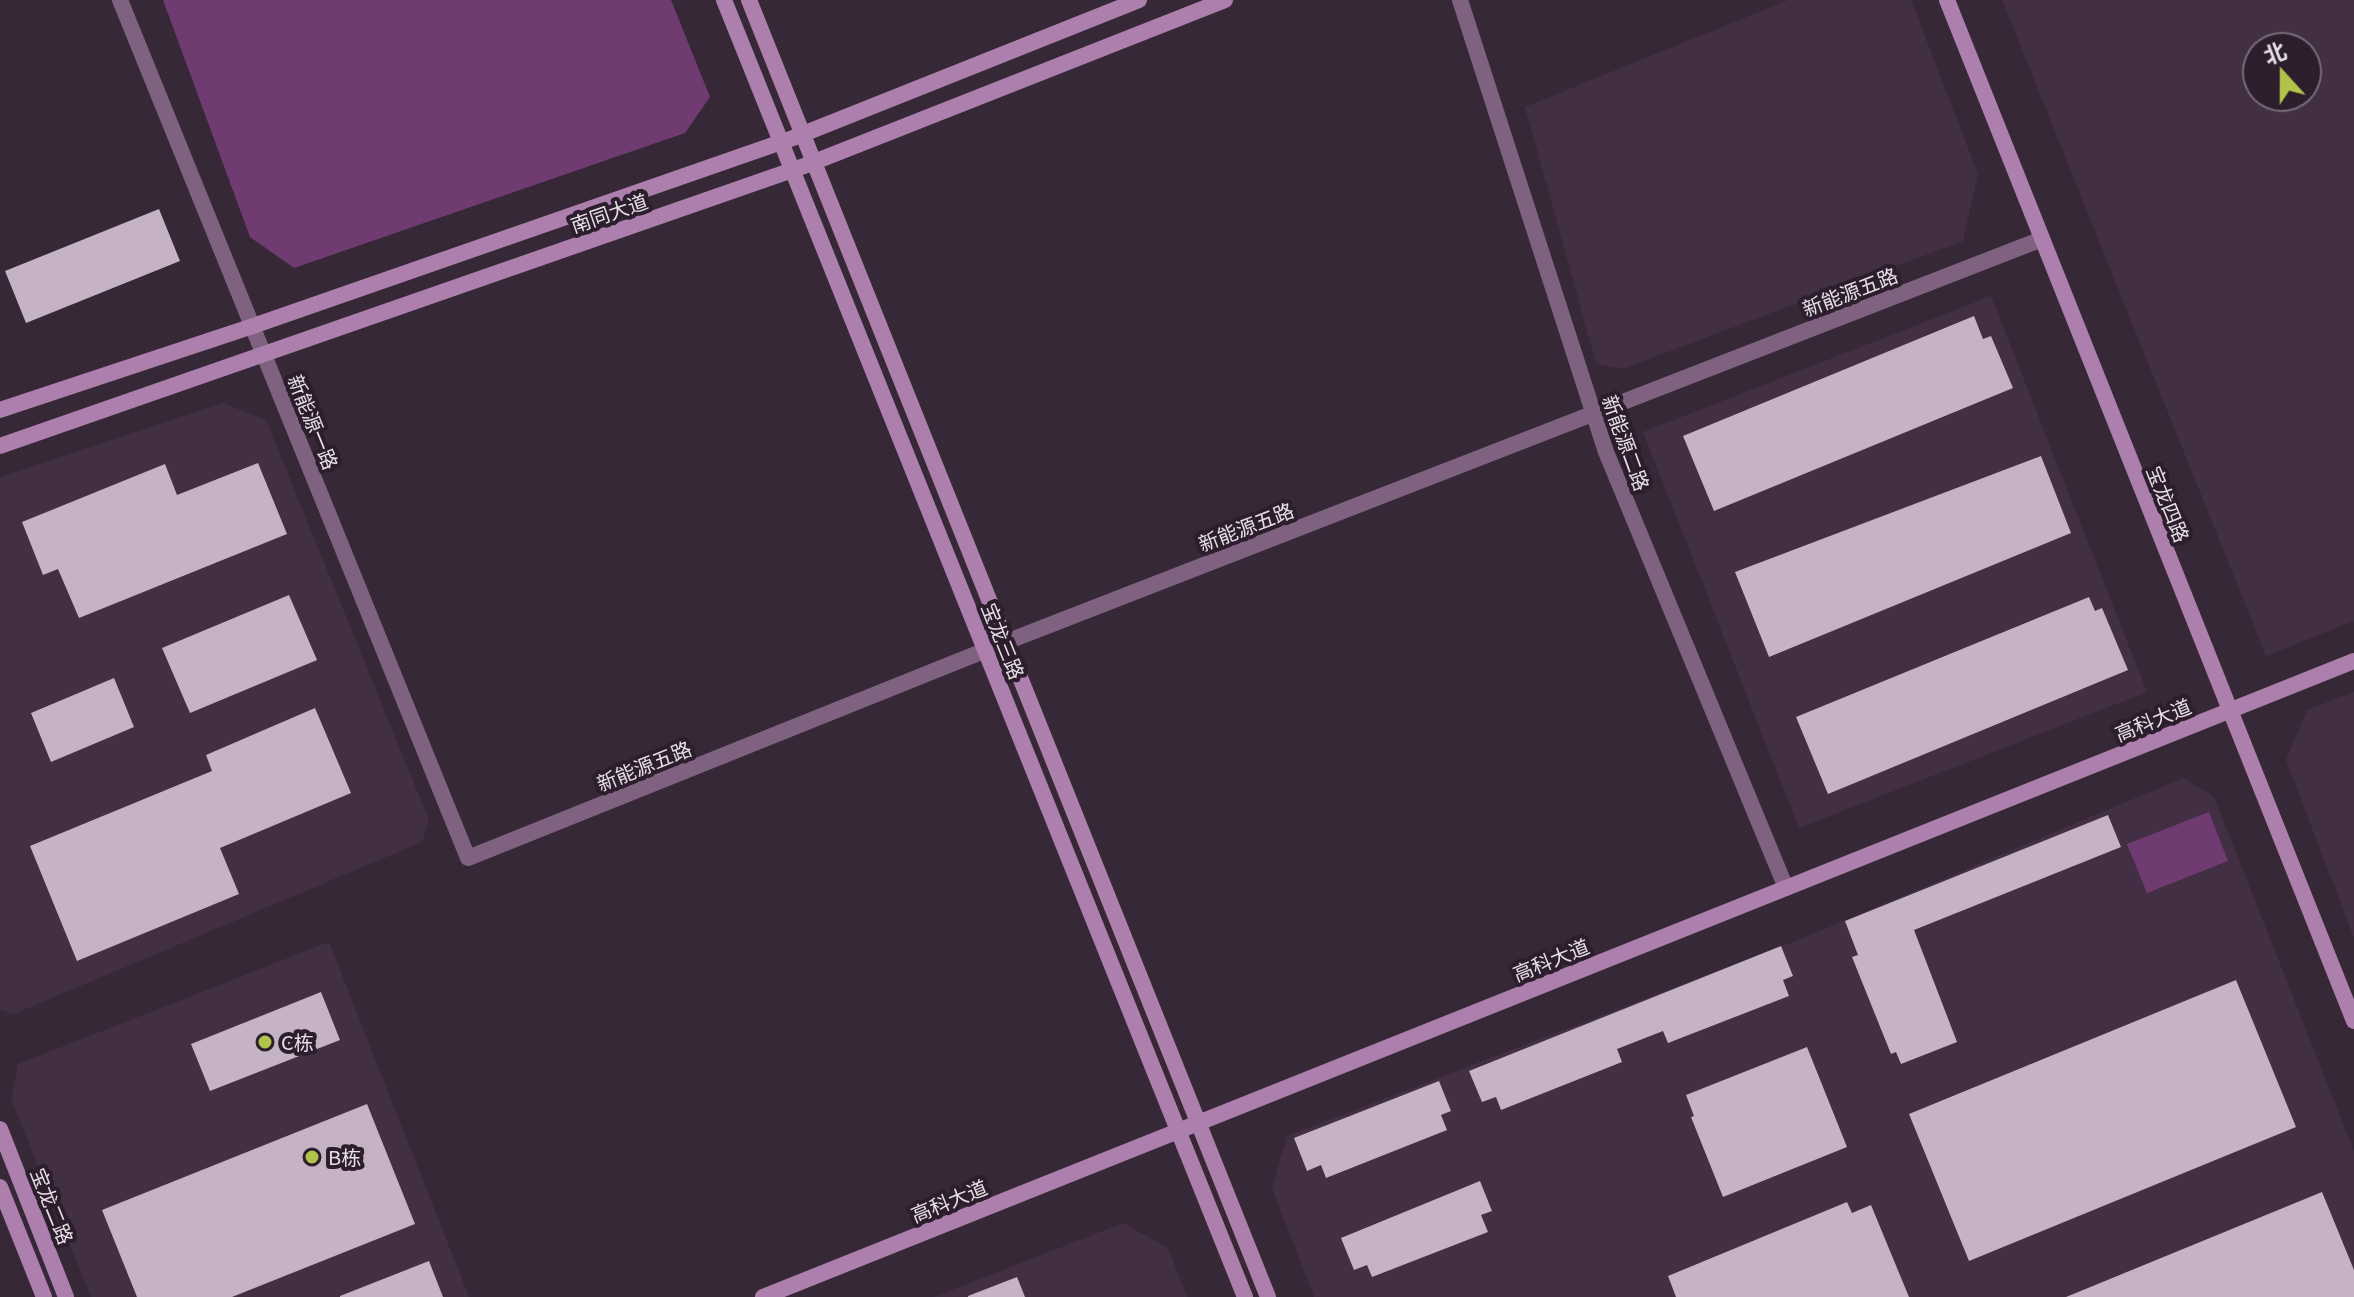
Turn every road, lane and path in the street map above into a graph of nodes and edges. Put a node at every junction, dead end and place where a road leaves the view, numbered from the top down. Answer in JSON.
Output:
{"nodes":[{"id":1,"x":120,"y":0,"type":"edge"},
{"id":2,"x":724,"y":0,"type":"edge"},
{"id":3,"x":749,"y":0,"type":"edge"},
{"id":4,"x":1139,"y":0,"type":"edge"},
{"id":5,"x":1225,"y":0,"type":"edge"},
{"id":6,"x":1460,"y":0,"type":"edge"},
{"id":7,"x":1947,"y":0,"type":"edge"},
{"id":8,"x":803,"y":134,"type":"junction"},
{"id":9,"x":781,"y":142,"type":"junction"},
{"id":10,"x":814,"y":162,"type":"junction"},
{"id":11,"x":792,"y":170,"type":"junction"},
{"id":12,"x":2042,"y":239,"type":"junction"},
{"id":13,"x":253,"y":326,"type":"junction"},
{"id":14,"x":264,"y":354,"type":"junction"},
{"id":15,"x":0,"y":410,"type":"edge"},
{"id":16,"x":1594,"y":414,"type":"junction"},
{"id":17,"x":0,"y":446,"type":"edge"},
{"id":18,"x":1006,"y":642,"type":"junction"},
{"id":19,"x":985,"y":650,"type":"junction"},
{"id":20,"x":2354,"y":661,"type":"edge"},
{"id":21,"x":2229,"y":711,"type":"junction"},
{"id":22,"x":468,"y":858,"type":"joint"},
{"id":23,"x":1786,"y":888,"type":"junction"},
{"id":24,"x":2354,"y":1021,"type":"edge"},
{"id":25,"x":1198,"y":1123,"type":"junction"},
{"id":26,"x":0,"y":1129,"type":"edge"},
{"id":27,"x":1178,"y":1131,"type":"junction"},
{"id":28,"x":0,"y":1187,"type":"edge"},
{"id":29,"x":44,"y":1297,"type":"edge"},
{"id":30,"x":66,"y":1297,"type":"edge"},
{"id":31,"x":763,"y":1297,"type":"edge"},
{"id":32,"x":1245,"y":1297,"type":"edge"},
{"id":33,"x":1268,"y":1297,"type":"edge"}],
"edges":[{"from":1,"to":13,"type":"street","name":"新能源一路"},
{"from":2,"to":9,"type":"street","name":"宝龙三路"},
{"from":3,"to":8,"type":"street","name":"宝龙三路"},
{"from":4,"to":8,"type":"street","name":"南同大道"},
{"from":5,"to":10,"type":"street","name":"南同大道"},
{"from":6,"to":16,"type":"street","name":"新能源二路"},
{"from":7,"to":12,"type":"street","name":"宝龙四路"},
{"from":8,"to":9,"type":"street","name":"南同大道"},
{"from":8,"to":10,"type":"street","name":"宝龙三路"},
{"from":9,"to":11,"type":"street","name":"宝龙三路"},
{"from":9,"to":13,"type":"street","name":"南同大道"},
{"from":10,"to":11,"type":"street","name":"南同大道"},
{"from":10,"to":18,"type":"street","name":"宝龙三路"},
{"from":11,"to":14,"type":"street","name":"南同大道"},
{"from":11,"to":19,"type":"street","name":"宝龙三路"},
{"from":12,"to":16,"type":"street","name":"新能源五路"},
{"from":12,"to":21,"type":"street","name":"宝龙四路"},
{"from":13,"to":14,"type":"street","name":"新能源一路"},
{"from":13,"to":15,"type":"street","name":"南同大道"},
{"from":14,"to":17,"type":"street","name":"南同大道"},
{"from":14,"to":22,"type":"street","name":"新能源一路"},
{"from":16,"to":18,"type":"street","name":"新能源五路"},
{"from":16,"to":23,"type":"street","name":"新能源二路"},
{"from":18,"to":19,"type":"street","name":"新能源五路"},
{"from":18,"to":25,"type":"street","name":"宝龙三路"},
{"from":19,"to":22,"type":"street","name":"新能源五路"},
{"from":19,"to":27,"type":"street","name":"宝龙三路"},
{"from":20,"to":21,"type":"street","name":"高科大道"},
{"from":21,"to":23,"type":"street","name":"高科大道"},
{"from":21,"to":24,"type":"street","name":"宝龙四路"},
{"from":23,"to":25,"type":"street","name":"高科大道"},
{"from":25,"to":27,"type":"street","name":"高科大道"},
{"from":25,"to":33,"type":"street","name":"宝龙三路"},
{"from":26,"to":30,"type":"street","name":"宝龙二路"},
{"from":27,"to":31,"type":"street","name":"高科大道"},
{"from":27,"to":32,"type":"street","name":"宝龙三路"},
{"from":28,"to":29,"type":"street","name":"宝龙二路"}]}
